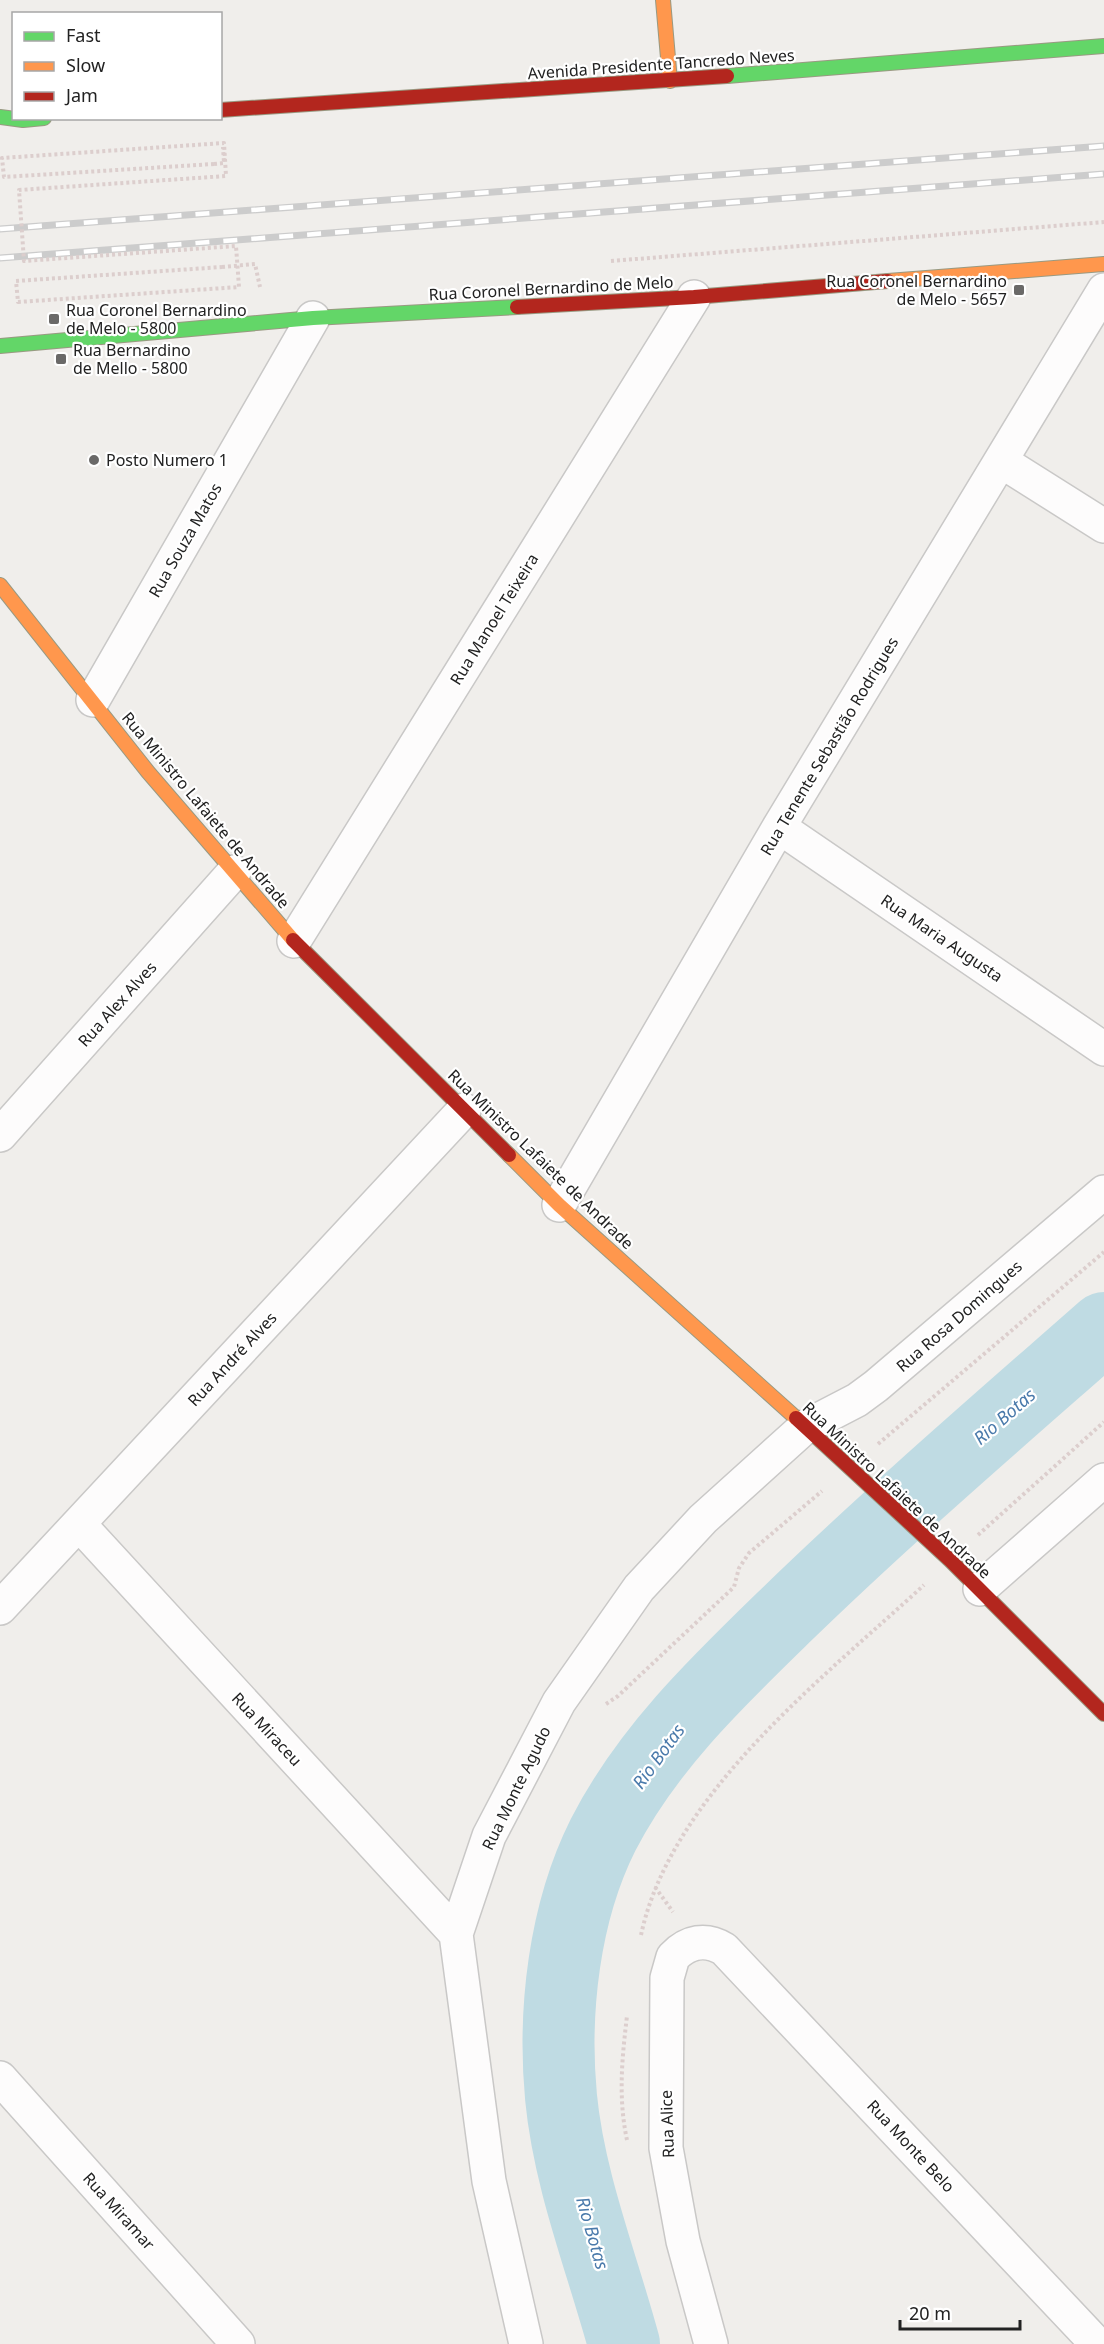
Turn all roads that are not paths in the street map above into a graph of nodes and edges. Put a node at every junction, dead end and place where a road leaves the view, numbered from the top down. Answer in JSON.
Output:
{"nodes":[{"id":1,"x":663,"y":0,"type":"edge"},
{"id":2,"x":1104,"y":46,"type":"edge"},
{"id":3,"x":670,"y":81,"type":"junction"},
{"id":4,"x":222,"y":110,"type":"edge"},
{"id":5,"x":23,"y":120,"type":"edge"},
{"id":6,"x":0,"y":131,"type":"edge"},
{"id":7,"x":1104,"y":264,"type":"edge"},
{"id":8,"x":1104,"y":290,"type":"edge"},
{"id":9,"x":694,"y":297,"type":"junction"},
{"id":10,"x":313,"y":318,"type":"junction"},
{"id":11,"x":0,"y":346,"type":"edge"},
{"id":12,"x":1001,"y":461,"type":"junction"},
{"id":13,"x":1104,"y":526,"type":"edge"},
{"id":14,"x":0,"y":585,"type":"edge"},
{"id":15,"x":93,"y":700,"type":"junction"},
{"id":16,"x":779,"y":827,"type":"junction"},
{"id":17,"x":234,"y":872,"type":"junction"},
{"id":18,"x":294,"y":941,"type":"junction"},
{"id":19,"x":1104,"y":1049,"type":"edge"},
{"id":20,"x":464,"y":1110,"type":"junction"},
{"id":21,"x":0,"y":1135,"type":"edge"},
{"id":22,"x":1104,"y":1192,"type":"edge"},
{"id":23,"x":560,"y":1205,"type":"junction"},
{"id":24,"x":805,"y":1427,"type":"junction"},
{"id":25,"x":1104,"y":1480,"type":"edge"},
{"id":26,"x":79,"y":1524,"type":"junction"},
{"id":27,"x":980,"y":1589,"type":"junction"},
{"id":28,"x":0,"y":1608,"type":"edge"},
{"id":29,"x":1104,"y":1714,"type":"edge"},
{"id":30,"x":456,"y":1934,"type":"junction"},
{"id":31,"x":724,"y":1949,"type":"joint"},
{"id":32,"x":0,"y":2078,"type":"edge"},
{"id":33,"x":238,"y":2344,"type":"edge"},
{"id":34,"x":526,"y":2344,"type":"edge"},
{"id":35,"x":711,"y":2344,"type":"edge"},
{"id":36,"x":1097,"y":2344,"type":"edge"}],
"edges":[{"from":1,"to":3,"type":"main road"},
{"from":2,"to":3,"type":"main road","name":"Avenida Presidente Tancredo Neves"},
{"from":3,"to":4,"type":"main road","name":"Avenida Presidente Tancredo Neves"},
{"from":5,"to":6,"type":"main road"},
{"from":7,"to":9,"type":"main road","name":"Rua Coronel Bernardino de Melo"},
{"from":8,"to":12,"type":"street","name":"Rua Tenente Sebastião Rodrigues"},
{"from":9,"to":10,"type":"main road","name":"Rua Coronel Bernardino de Melo"},
{"from":9,"to":18,"type":"street","name":"Rua Manoel Teixeira"},
{"from":10,"to":11,"type":"main road","name":"Rua Coronel Bernardino de Melo"},
{"from":10,"to":15,"type":"street","name":"Rua Souza Matos"},
{"from":12,"to":13,"type":"street"},
{"from":12,"to":16,"type":"street","name":"Rua Tenente Sebastião Rodrigues"},
{"from":14,"to":15,"type":"main road","name":"Rua Ministro Lafaiete de Andrade"},
{"from":15,"to":17,"type":"main road","name":"Rua Ministro Lafaiete de Andrade"},
{"from":16,"to":19,"type":"street","name":"Rua Maria Augusta"},
{"from":16,"to":23,"type":"street","name":"Rua Tenente Sebastião Rodrigues"},
{"from":17,"to":18,"type":"main road","name":"Rua Ministro Lafaiete de Andrade"},
{"from":17,"to":21,"type":"street","name":"Rua Alex Alves"},
{"from":18,"to":20,"type":"main road","name":"Rua Ministro Lafaiete de Andrade"},
{"from":20,"to":23,"type":"main road","name":"Rua Ministro Lafaiete de Andrade"},
{"from":20,"to":26,"type":"street","name":"Rua André Alves"},
{"from":22,"to":24,"type":"street","name":"Rua Rosa Domingues"},
{"from":23,"to":24,"type":"main road","name":"Rua Ministro Lafaiete de Andrade"},
{"from":24,"to":27,"type":"main road","name":"Rua Ministro Lafaiete de Andrade"},
{"from":24,"to":30,"type":"street","name":"Rua Monte Agudo"},
{"from":25,"to":27,"type":"street"},
{"from":26,"to":28,"type":"street","name":"Rua André Alves"},
{"from":26,"to":30,"type":"street","name":"Rua Miraceu"},
{"from":27,"to":29,"type":"main road","name":"Rua Ministro Lafaiete de Andrade"},
{"from":30,"to":34,"type":"street","name":"Rua Monte Agudo"},
{"from":31,"to":35,"type":"street","name":"Rua Alice"},
{"from":31,"to":36,"type":"street","name":"Rua Monte Belo"},
{"from":32,"to":33,"type":"street","name":"Rua Miramar"}]}
